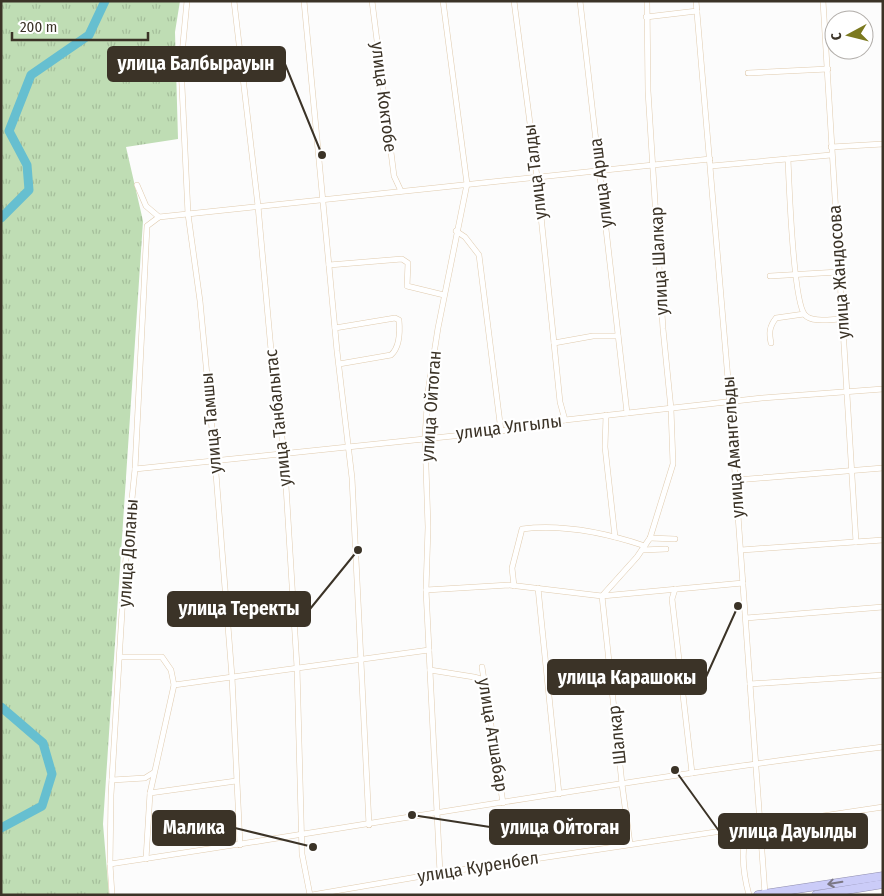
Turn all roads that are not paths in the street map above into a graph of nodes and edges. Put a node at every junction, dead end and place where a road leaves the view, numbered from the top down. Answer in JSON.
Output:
{"nodes":[{"id":1,"x":187,"y":1,"type":"edge"},
{"id":2,"x":234,"y":1,"type":"edge"},
{"id":3,"x":304,"y":1,"type":"edge"},
{"id":4,"x":372,"y":1,"type":"edge"},
{"id":5,"x":443,"y":1,"type":"edge"},
{"id":6,"x":514,"y":1,"type":"edge"},
{"id":7,"x":580,"y":1,"type":"edge"},
{"id":8,"x":647,"y":1,"type":"edge"},
{"id":9,"x":696,"y":1,"type":"edge"},
{"id":10,"x":823,"y":1,"type":"edge"},
{"id":11,"x":697,"y":11,"type":"junction"},
{"id":12,"x":646,"y":17,"type":"junction"},
{"id":13,"x":828,"y":69,"type":"junction"},
{"id":14,"x":748,"y":73,"type":"dead end"},
{"id":15,"x":883,"y":144,"type":"edge"},
{"id":16,"x":831,"y":147,"type":"junction"},
{"id":17,"x":831,"y":155,"type":"junction"},
{"id":18,"x":710,"y":159,"type":"junction"},
{"id":19,"x":788,"y":159,"type":"junction"},
{"id":20,"x":653,"y":166,"type":"junction"},
{"id":21,"x":711,"y":166,"type":"junction"},
{"id":22,"x":601,"y":171,"type":"junction"},
{"id":23,"x":537,"y":176,"type":"junction"},
{"id":24,"x":467,"y":184,"type":"junction"},
{"id":25,"x":137,"y":185,"type":"dead end"},
{"id":26,"x":401,"y":191,"type":"junction"},
{"id":27,"x":322,"y":199,"type":"junction"},
{"id":28,"x":258,"y":206,"type":"junction"},
{"id":29,"x":188,"y":214,"type":"junction"},
{"id":30,"x":159,"y":217,"type":"junction"},
{"id":31,"x":456,"y":231,"type":"junction"},
{"id":32,"x":329,"y":265,"type":"junction"},
{"id":33,"x":839,"y":272,"type":"junction"},
{"id":34,"x":796,"y":275,"type":"junction"},
{"id":35,"x":770,"y":276,"type":"dead end"},
{"id":36,"x":444,"y":295,"type":"junction"},
{"id":37,"x":804,"y":314,"type":"junction"},
{"id":38,"x":842,"y":319,"type":"junction"},
{"id":39,"x":335,"y":328,"type":"junction"},
{"id":40,"x":618,"y":336,"type":"junction"},
{"id":41,"x":554,"y":343,"type":"junction"},
{"id":42,"x":771,"y":343,"type":"dead end"},
{"id":43,"x":339,"y":364,"type":"junction"},
{"id":44,"x":883,"y":389,"type":"edge"},
{"id":45,"x":846,"y":392,"type":"junction"},
{"id":46,"x":730,"y":403,"type":"junction"},
{"id":47,"x":671,"y":409,"type":"junction"},
{"id":48,"x":627,"y":413,"type":"junction"},
{"id":49,"x":606,"y":415,"type":"junction"},
{"id":50,"x":565,"y":420,"type":"junction"},
{"id":51,"x":501,"y":431,"type":"junction"},
{"id":52,"x":425,"y":438,"type":"junction"},
{"id":53,"x":347,"y":448,"type":"junction"},
{"id":54,"x":284,"y":453,"type":"junction"},
{"id":55,"x":215,"y":461,"type":"junction"},
{"id":56,"x":883,"y":468,"type":"edge"},
{"id":57,"x":135,"y":469,"type":"junction"},
{"id":58,"x":851,"y":470,"type":"junction"},
{"id":59,"x":736,"y":480,"type":"junction"},
{"id":60,"x":615,"y":537,"type":"junction"},
{"id":61,"x":650,"y":538,"type":"junction"},
{"id":62,"x":675,"y":539,"type":"dead end"},
{"id":63,"x":883,"y":540,"type":"edge"},
{"id":64,"x":856,"y":542,"type":"junction"},
{"id":65,"x":643,"y":548,"type":"junction"},
{"id":66,"x":666,"y":549,"type":"dead end"},
{"id":67,"x":741,"y":550,"type":"junction"},
{"id":68,"x":743,"y":583,"type":"junction"},
{"id":69,"x":514,"y":586,"type":"junction"},
{"id":70,"x":538,"y":588,"type":"junction"},
{"id":71,"x":675,"y":589,"type":"junction"},
{"id":72,"x":426,"y":590,"type":"junction"},
{"id":73,"x":602,"y":596,"type":"junction"},
{"id":74,"x":883,"y":607,"type":"edge"},
{"id":75,"x":746,"y":618,"type":"junction"},
{"id":76,"x":429,"y":650,"type":"junction"},
{"id":77,"x":120,"y":657,"type":"junction"},
{"id":78,"x":362,"y":659,"type":"junction"},
{"id":79,"x":297,"y":667,"type":"junction"},
{"id":80,"x":482,"y":667,"type":"dead end"},
{"id":81,"x":430,"y":670,"type":"junction"},
{"id":82,"x":883,"y":675,"type":"edge"},
{"id":83,"x":232,"y":677,"type":"junction"},
{"id":84,"x":750,"y":684,"type":"junction"},
{"id":85,"x":174,"y":685,"type":"junction"},
{"id":86,"x":485,"y":685,"type":"junction"},
{"id":87,"x":883,"y":747,"type":"edge"},
{"id":88,"x":756,"y":763,"type":"junction"},
{"id":89,"x":154,"y":773,"type":"junction"},
{"id":90,"x":692,"y":773,"type":"junction"},
{"id":91,"x":112,"y":780,"type":"junction"},
{"id":92,"x":236,"y":781,"type":"junction"},
{"id":93,"x":622,"y":784,"type":"junction"},
{"id":94,"x":150,"y":793,"type":"junction"},
{"id":95,"x":559,"y":794,"type":"junction"},
{"id":96,"x":504,"y":803,"type":"junction"},
{"id":97,"x":883,"y":806,"type":"edge"},
{"id":98,"x":437,"y":814,"type":"junction"},
{"id":99,"x":760,"y":824,"type":"junction"},
{"id":100,"x":369,"y":825,"type":"junction"},
{"id":101,"x":749,"y":826,"type":"junction"},
{"id":102,"x":301,"y":836,"type":"junction"},
{"id":103,"x":630,"y":844,"type":"junction"},
{"id":104,"x":240,"y":845,"type":"junction"},
{"id":105,"x":146,"y":859,"type":"junction"},
{"id":106,"x":110,"y":864,"type":"junction"},
{"id":107,"x":440,"y":873,"type":"junction"},
{"id":108,"x":883,"y":876,"type":"edge"},
{"id":109,"x":883,"y":884,"type":"edge"},
{"id":110,"x":863,"y":891,"type":"edge"},
{"id":111,"x":761,"y":894,"type":"edge"},
{"id":112,"x":112,"y":895,"type":"edge"},
{"id":113,"x":311,"y":895,"type":"edge"},
{"id":114,"x":749,"y":895,"type":"edge"},
{"id":115,"x":816,"y":895,"type":"edge"}],
"edges":[{"from":1,"to":29,"type":"street","name":"улица Тамшы"},
{"from":2,"to":28,"type":"street","name":"улица Танбалытас"},
{"from":3,"to":27,"type":"street"},
{"from":4,"to":26,"type":"street","name":"улица Коктобе"},
{"from":5,"to":24,"type":"street","name":"улица Ойтоган"},
{"from":6,"to":23,"type":"street","name":"улица Талды"},
{"from":7,"to":22,"type":"street","name":"улица Арша"},
{"from":8,"to":12,"type":"street","name":"улица Шалкар"},
{"from":9,"to":11,"type":"street","name":"улица Амангельды"},
{"from":10,"to":13,"type":"street","name":"улица Жандосова"},
{"from":11,"to":12,"type":"street"},
{"from":11,"to":18,"type":"street","name":"улица Амангельды"},
{"from":12,"to":20,"type":"street","name":"улица Шалкар"},
{"from":13,"to":14,"type":"street"},
{"from":13,"to":16,"type":"street","name":"улица Жандосова"},
{"from":15,"to":16,"type":"street"},
{"from":16,"to":17,"type":"street","name":"улица Жандосова"},
{"from":17,"to":19,"type":"street"},
{"from":17,"to":33,"type":"street","name":"улица Жандосова"},
{"from":18,"to":20,"type":"street"},
{"from":18,"to":21,"type":"street","name":"улица Амангельды"},
{"from":19,"to":21,"type":"street"},
{"from":19,"to":34,"type":"street"},
{"from":20,"to":22,"type":"street"},
{"from":20,"to":47,"type":"street","name":"улица Шалкар"},
{"from":21,"to":46,"type":"street","name":"улица Амангельды"},
{"from":22,"to":23,"type":"street"},
{"from":22,"to":40,"type":"street","name":"улица Арша"},
{"from":23,"to":24,"type":"street"},
{"from":23,"to":41,"type":"street","name":"улица Талды"},
{"from":24,"to":26,"type":"street"},
{"from":24,"to":31,"type":"street","name":"улица Ойтоган"},
{"from":25,"to":30,"type":"street"},
{"from":26,"to":27,"type":"street"},
{"from":27,"to":28,"type":"street"},
{"from":27,"to":32,"type":"street"},
{"from":28,"to":29,"type":"street"},
{"from":28,"to":54,"type":"street","name":"улица Танбалытас"},
{"from":29,"to":30,"type":"street"},
{"from":29,"to":55,"type":"street","name":"улица Тамшы"},
{"from":30,"to":57,"type":"street","name":"улица Доланы"},
{"from":31,"to":36,"type":"street","name":"улица Ойтоган"},
{"from":31,"to":51,"type":"street"},
{"from":32,"to":36,"type":"street"},
{"from":32,"to":39,"type":"street"},
{"from":33,"to":34,"type":"street"},
{"from":33,"to":38,"type":"street","name":"улица Жандосова"},
{"from":34,"to":35,"type":"street"},
{"from":34,"to":37,"type":"street"},
{"from":36,"to":52,"type":"street","name":"улица Ойтоган"},
{"from":37,"to":38,"type":"street"},
{"from":37,"to":42,"type":"street"},
{"from":38,"to":45,"type":"street","name":"улица Жандосова"},
{"from":39,"to":43,"type":"street"},
{"from":39,"to":43,"type":"street"},
{"from":40,"to":41,"type":"street"},
{"from":40,"to":48,"type":"street","name":"улица Арша"},
{"from":41,"to":50,"type":"street","name":"улица Талды"},
{"from":43,"to":53,"type":"street"},
{"from":44,"to":45,"type":"street","name":"улица Улгылы"},
{"from":45,"to":46,"type":"street","name":"улица Улгылы"},
{"from":45,"to":58,"type":"street","name":"улица Жандосова"},
{"from":46,"to":47,"type":"street","name":"улица Улгылы"},
{"from":46,"to":59,"type":"street","name":"улица Амангельды"},
{"from":47,"to":48,"type":"street","name":"улица Улгылы"},
{"from":47,"to":61,"type":"street","name":"улица Шалкар"},
{"from":48,"to":49,"type":"street","name":"улица Улгылы"},
{"from":49,"to":50,"type":"street","name":"улица Улгылы"},
{"from":49,"to":60,"type":"street"},
{"from":50,"to":51,"type":"street","name":"улица Улгылы"},
{"from":51,"to":52,"type":"street","name":"улица Улгылы"},
{"from":52,"to":53,"type":"street","name":"улица Улгылы"},
{"from":52,"to":72,"type":"street","name":"улица Ойтоган"},
{"from":53,"to":54,"type":"street","name":"улица Улгылы"},
{"from":53,"to":78,"type":"street"},
{"from":54,"to":55,"type":"street","name":"улица Улгылы"},
{"from":54,"to":79,"type":"street","name":"улица Танбалытас"},
{"from":55,"to":57,"type":"street","name":"улица Улгылы"},
{"from":55,"to":83,"type":"street","name":"улица Тамшы"},
{"from":56,"to":58,"type":"street"},
{"from":57,"to":77,"type":"street","name":"улица Доланы"},
{"from":58,"to":59,"type":"street"},
{"from":58,"to":64,"type":"street","name":"улица Жандосова"},
{"from":59,"to":67,"type":"street","name":"улица Амангельды"},
{"from":60,"to":65,"type":"street"},
{"from":60,"to":69,"type":"street"},
{"from":61,"to":62,"type":"street"},
{"from":61,"to":65,"type":"street","name":"улица Шалкар"},
{"from":63,"to":64,"type":"street"},
{"from":64,"to":67,"type":"street"},
{"from":65,"to":66,"type":"street"},
{"from":65,"to":73,"type":"street","name":"улица Шалкар"},
{"from":67,"to":68,"type":"street","name":"улица Амангельды"},
{"from":68,"to":71,"type":"street"},
{"from":68,"to":75,"type":"street","name":"улица Амангельды"},
{"from":69,"to":70,"type":"street"},
{"from":69,"to":72,"type":"street"},
{"from":70,"to":73,"type":"street"},
{"from":70,"to":95,"type":"street"},
{"from":71,"to":73,"type":"street"},
{"from":71,"to":90,"type":"street"},
{"from":72,"to":76,"type":"street","name":"улица Ойтоган"},
{"from":73,"to":93,"type":"street","name":"Шалкар"},
{"from":74,"to":75,"type":"street"},
{"from":75,"to":84,"type":"street","name":"улица Амангельды"},
{"from":76,"to":78,"type":"street"},
{"from":76,"to":81,"type":"street","name":"улица Ойтоган"},
{"from":77,"to":85,"type":"street"},
{"from":77,"to":91,"type":"street","name":"улица Доланы"},
{"from":78,"to":79,"type":"street"},
{"from":78,"to":100,"type":"street"},
{"from":79,"to":83,"type":"street"},
{"from":79,"to":102,"type":"street","name":"улица Танбалытас"},
{"from":80,"to":86,"type":"street","name":"улица Атшабар"},
{"from":81,"to":86,"type":"street"},
{"from":81,"to":98,"type":"street","name":"улица Ойтоган"},
{"from":82,"to":84,"type":"street"},
{"from":83,"to":85,"type":"street"},
{"from":83,"to":92,"type":"street","name":"улица Тамшы"},
{"from":84,"to":88,"type":"street","name":"улица Амангельды"},
{"from":85,"to":89,"type":"street"},
{"from":86,"to":96,"type":"street","name":"улица Атшабар"},
{"from":87,"to":88,"type":"street"},
{"from":88,"to":90,"type":"street"},
{"from":88,"to":99,"type":"street","name":"улица Амангельды"},
{"from":89,"to":91,"type":"street"},
{"from":89,"to":94,"type":"street"},
{"from":90,"to":93,"type":"street"},
{"from":91,"to":106,"type":"street","name":"улица Доланы"},
{"from":92,"to":94,"type":"street"},
{"from":92,"to":104,"type":"street","name":"улица Тамшы"},
{"from":93,"to":95,"type":"street"},
{"from":93,"to":103,"type":"street","name":"Шалкар"},
{"from":94,"to":105,"type":"street"},
{"from":95,"to":96,"type":"street"},
{"from":96,"to":98,"type":"street"},
{"from":97,"to":99,"type":"street","name":"улица Куренбел"},
{"from":98,"to":100,"type":"street"},
{"from":98,"to":107,"type":"street","name":"улица Ойтоган"},
{"from":99,"to":101,"type":"street","name":"улица Куренбел"},
{"from":99,"to":111,"type":"street","name":"улица Амангельды"},
{"from":100,"to":102,"type":"street"},
{"from":101,"to":103,"type":"street","name":"улица Куренбел"},
{"from":101,"to":114,"type":"street"},
{"from":102,"to":104,"type":"street"},
{"from":102,"to":113,"type":"street","name":"улица Танбалытас"},
{"from":103,"to":107,"type":"street","name":"улица Куренбел"},
{"from":104,"to":105,"type":"street"},
{"from":105,"to":106,"type":"street"},
{"from":106,"to":112,"type":"street","name":"улица Доланы"},
{"from":107,"to":113,"type":"street","name":"улица Куренбел"},
{"from":108,"to":111,"type":"highway","one_way":true},
{"from":109,"to":110,"type":"highway"},
{"from":110,"to":115,"type":"highway"}]}
